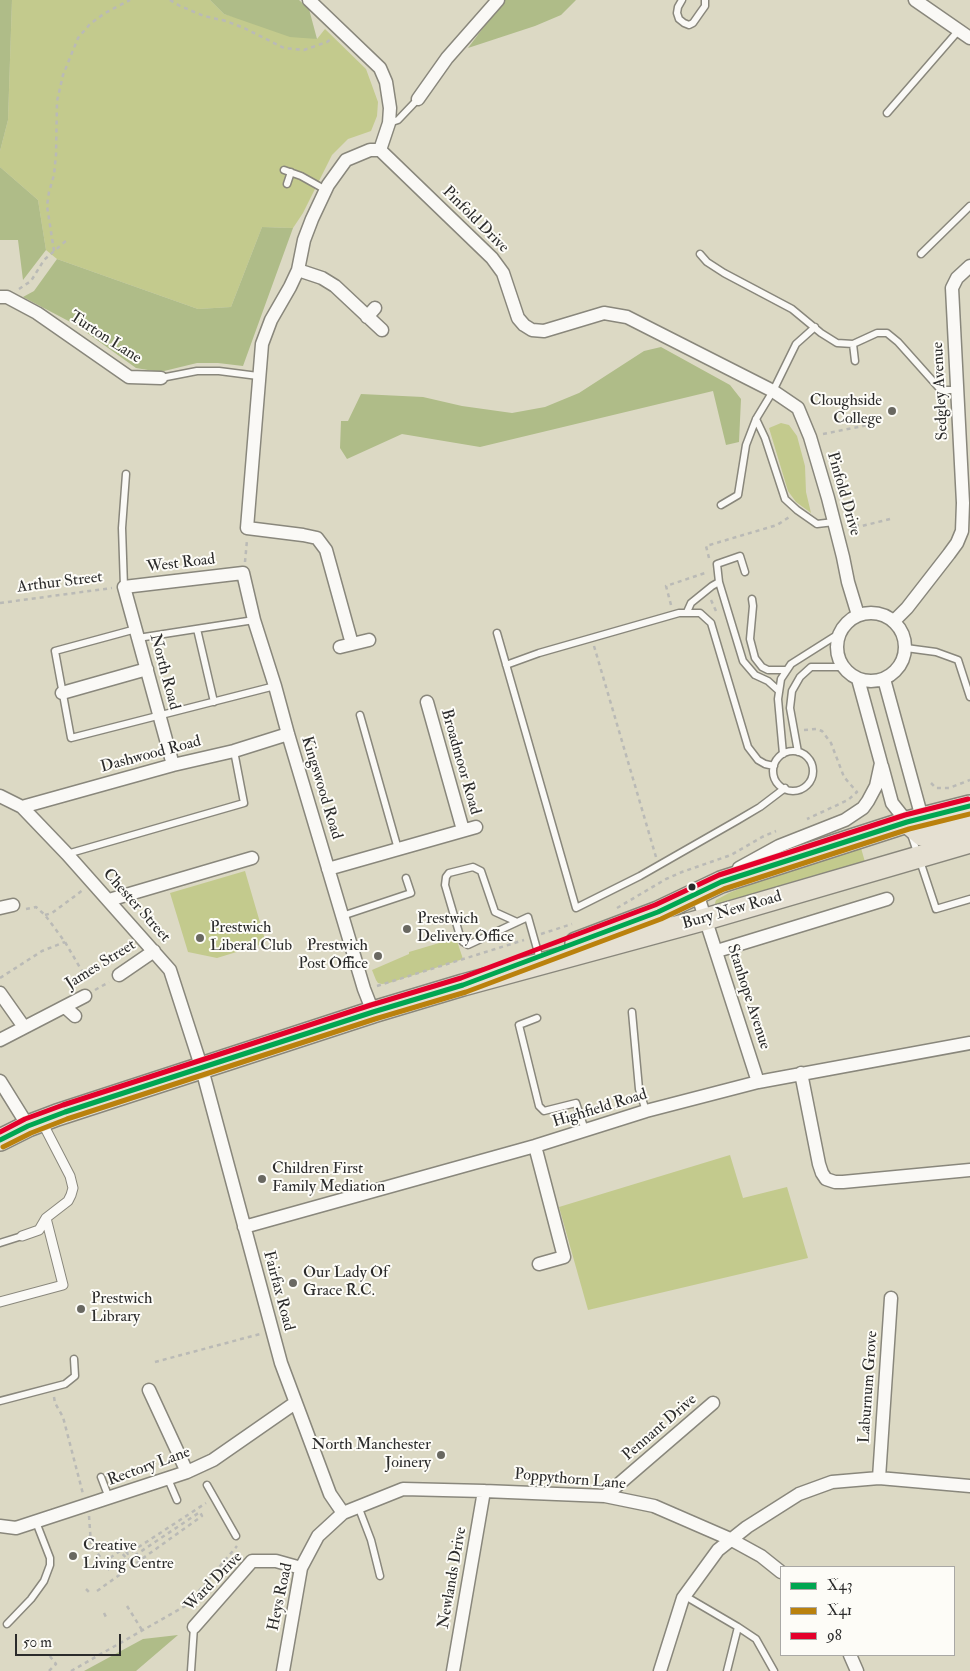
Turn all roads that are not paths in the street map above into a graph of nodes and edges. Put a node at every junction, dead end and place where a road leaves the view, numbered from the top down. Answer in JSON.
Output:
{"nodes":[{"id":1,"x":309,"y":0,"type":"edge"},
{"id":2,"x":498,"y":0,"type":"edge"},
{"id":3,"x":682,"y":0,"type":"edge"},
{"id":4,"x":705,"y":0,"type":"edge"},
{"id":5,"x":915,"y":0,"type":"edge"},
{"id":6,"x":959,"y":30,"type":"junction"},
{"id":7,"x":970,"y":38,"type":"edge"},
{"id":8,"x":418,"y":99,"type":"joint"},
{"id":9,"x":887,"y":114,"type":"dead end"},
{"id":10,"x":388,"y":123,"type":"junction"},
{"id":11,"x":380,"y":150,"type":"junction"},
{"id":12,"x":287,"y":184,"type":"dead end"},
{"id":13,"x":326,"y":190,"type":"junction"},
{"id":14,"x":970,"y":206,"type":"edge"},
{"id":15,"x":700,"y":254,"type":"dead end"},
{"id":16,"x":921,"y":254,"type":"dead end"},
{"id":17,"x":970,"y":266,"type":"edge"},
{"id":18,"x":298,"y":270,"type":"junction"},
{"id":19,"x":4,"y":297,"type":"edge"},
{"id":20,"x":815,"y":327,"type":"junction"},
{"id":21,"x":382,"y":330,"type":"dead end"},
{"id":22,"x":853,"y":344,"type":"junction"},
{"id":23,"x":855,"y":361,"type":"dead end"},
{"id":24,"x":258,"y":376,"type":"junction"},
{"id":25,"x":160,"y":378,"type":"joint"},
{"id":26,"x":957,"y":390,"type":"junction"},
{"id":27,"x":773,"y":391,"type":"junction"},
{"id":28,"x":756,"y":419,"type":"junction"},
{"id":29,"x":126,"y":474,"type":"dead end"},
{"id":30,"x":721,"y":505,"type":"dead end"},
{"id":31,"x":834,"y":522,"type":"junction"},
{"id":32,"x":966,"y":523,"type":"edge"},
{"id":33,"x":744,"y":572,"type":"dead end"},
{"id":34,"x":243,"y":573,"type":"joint"},
{"id":35,"x":719,"y":582,"type":"junction"},
{"id":36,"x":124,"y":587,"type":"junction"},
{"id":37,"x":752,"y":599,"type":"dead end"},
{"id":38,"x":687,"y":612,"type":"junction"},
{"id":39,"x":858,"y":615,"type":"junction"},
{"id":40,"x":254,"y":620,"type":"junction"},
{"id":41,"x":894,"y":621,"type":"junction"},
{"id":42,"x":197,"y":629,"type":"junction"},
{"id":43,"x":137,"y":633,"type":"junction"},
{"id":44,"x":497,"y":633,"type":"dead end"},
{"id":45,"x":840,"y":633,"type":"junction"},
{"id":46,"x":369,"y":640,"type":"dead end"},
{"id":47,"x":906,"y":648,"type":"junction"},
{"id":48,"x":506,"y":665,"type":"junction"},
{"id":49,"x":844,"y":667,"type":"junction"},
{"id":50,"x":147,"y":669,"type":"junction"},
{"id":51,"x":787,"y":670,"type":"junction"},
{"id":52,"x":858,"y":679,"type":"junction"},
{"id":53,"x":884,"y":679,"type":"junction"},
{"id":54,"x":275,"y":686,"type":"junction"},
{"id":55,"x":779,"y":691,"type":"junction"},
{"id":56,"x":62,"y":693,"type":"junction"},
{"id":57,"x":970,"y":697,"type":"edge"},
{"id":58,"x":214,"y":702,"type":"junction"},
{"id":59,"x":427,"y":702,"type":"dead end"},
{"id":60,"x":159,"y":715,"type":"junction"},
{"id":61,"x":360,"y":715,"type":"dead end"},
{"id":62,"x":288,"y":734,"type":"junction"},
{"id":63,"x":234,"y":751,"type":"junction"},
{"id":64,"x":798,"y":752,"type":"junction"},
{"id":65,"x":783,"y":754,"type":"junction"},
{"id":66,"x":881,"y":763,"type":"junction"},
{"id":67,"x":173,"y":765,"type":"junction"},
{"id":68,"x":774,"y":766,"type":"junction"},
{"id":69,"x":785,"y":788,"type":"junction"},
{"id":70,"x":0,"y":796,"type":"edge"},
{"id":71,"x":970,"y":806,"type":"edge"},
{"id":72,"x":22,"y":807,"type":"junction"},
{"id":73,"x":917,"y":825,"type":"junction"},
{"id":74,"x":970,"y":825,"type":"edge"},
{"id":75,"x":476,"y":827,"type":"dead end"},
{"id":76,"x":463,"y":830,"type":"junction"},
{"id":77,"x":970,"y":842,"type":"edge"},
{"id":78,"x":398,"y":849,"type":"junction"},
{"id":79,"x":67,"y":854,"type":"junction"},
{"id":80,"x":918,"y":857,"type":"junction"},
{"id":81,"x":252,"y":858,"type":"dead end"},
{"id":82,"x":328,"y":869,"type":"junction"},
{"id":83,"x":406,"y":878,"type":"dead end"},
{"id":84,"x":721,"y":882,"type":"junction"},
{"id":85,"x":697,"y":893,"type":"junction"},
{"id":86,"x":887,"y":899,"type":"dead end"},
{"id":87,"x":970,"y":899,"type":"edge"},
{"id":88,"x":109,"y":900,"type":"junction"},
{"id":89,"x":13,"y":905,"type":"road end"},
{"id":90,"x":0,"y":908,"type":"edge"},
{"id":91,"x":342,"y":916,"type":"junction"},
{"id":92,"x":706,"y":919,"type":"junction"},
{"id":93,"x":517,"y":922,"type":"junction"},
{"id":94,"x":717,"y":950,"type":"junction"},
{"id":95,"x":154,"y":951,"type":"junction"},
{"id":96,"x":539,"y":956,"type":"junction"},
{"id":97,"x":119,"y":975,"type":"road end"},
{"id":98,"x":463,"y":985,"type":"junction"},
{"id":99,"x":0,"y":994,"type":"edge"},
{"id":100,"x":89,"y":994,"type":"road end"},
{"id":101,"x":65,"y":1007,"type":"junction"},
{"id":102,"x":373,"y":1012,"type":"junction"},
{"id":103,"x":632,"y":1012,"type":"dead end"},
{"id":104,"x":74,"y":1016,"type":"dead end"},
{"id":105,"x":537,"y":1018,"type":"dead end"},
{"id":106,"x":24,"y":1027,"type":"junction"},
{"id":107,"x":0,"y":1040,"type":"edge"},
{"id":108,"x":970,"y":1043,"type":"edge"},
{"id":109,"x":202,"y":1069,"type":"junction"},
{"id":110,"x":801,"y":1073,"type":"junction"},
{"id":111,"x":0,"y":1081,"type":"edge"},
{"id":112,"x":758,"y":1082,"type":"junction"},
{"id":113,"x":646,"y":1111,"type":"junction"},
{"id":114,"x":35,"y":1124,"type":"junction"},
{"id":115,"x":585,"y":1130,"type":"junction"},
{"id":116,"x":0,"y":1140,"type":"edge"},
{"id":117,"x":535,"y":1146,"type":"junction"},
{"id":118,"x":970,"y":1170,"type":"edge"},
{"id":119,"x":46,"y":1218,"type":"junction"},
{"id":120,"x":244,"y":1227,"type":"junction"},
{"id":121,"x":22,"y":1236,"type":"joint"},
{"id":122,"x":0,"y":1243,"type":"edge"},
{"id":123,"x":539,"y":1264,"type":"dead end"},
{"id":124,"x":891,"y":1298,"type":"dead end"},
{"id":125,"x":0,"y":1302,"type":"edge"},
{"id":126,"x":74,"y":1359,"type":"dead end"},
{"id":127,"x":149,"y":1390,"type":"dead end"},
{"id":128,"x":0,"y":1401,"type":"edge"},
{"id":129,"x":295,"y":1403,"type":"junction"},
{"id":130,"x":713,"y":1403,"type":"dead end"},
{"id":131,"x":187,"y":1472,"type":"junction"},
{"id":132,"x":101,"y":1477,"type":"dead end"},
{"id":133,"x":168,"y":1478,"type":"junction"},
{"id":134,"x":879,"y":1478,"type":"junction"},
{"id":135,"x":207,"y":1485,"type":"dead end"},
{"id":136,"x":970,"y":1486,"type":"edge"},
{"id":137,"x":484,"y":1491,"type":"junction"},
{"id":138,"x":605,"y":1496,"type":"junction"},
{"id":139,"x":109,"y":1498,"type":"junction"},
{"id":140,"x":177,"y":1500,"type":"dead end"},
{"id":141,"x":358,"y":1506,"type":"junction"},
{"id":142,"x":343,"y":1513,"type":"junction"},
{"id":143,"x":36,"y":1522,"type":"junction"},
{"id":144,"x":0,"y":1526,"type":"edge"},
{"id":145,"x":238,"y":1539,"type":"road end"},
{"id":146,"x":730,"y":1539,"type":"junction"},
{"id":147,"x":301,"y":1568,"type":"junction"},
{"id":148,"x":780,"y":1571,"type":"edge"},
{"id":149,"x":380,"y":1576,"type":"dead end"},
{"id":150,"x":685,"y":1596,"type":"junction"},
{"id":151,"x":7,"y":1624,"type":"dead end"},
{"id":152,"x":194,"y":1627,"type":"joint"},
{"id":153,"x":738,"y":1627,"type":"junction"},
{"id":154,"x":850,"y":1656,"type":"edge"},
{"id":155,"x":191,"y":1671,"type":"edge"},
{"id":156,"x":282,"y":1671,"type":"edge"},
{"id":157,"x":454,"y":1671,"type":"edge"},
{"id":158,"x":660,"y":1671,"type":"edge"},
{"id":159,"x":727,"y":1671,"type":"edge"},
{"id":160,"x":774,"y":1671,"type":"edge"},
{"id":161,"x":857,"y":1671,"type":"edge"}],
"edges":[{"from":1,"to":10,"type":"street"},
{"from":2,"to":8,"type":"street"},
{"from":3,"to":4,"type":"lane"},
{"from":5,"to":6,"type":"street"},
{"from":6,"to":7,"type":"street"},
{"from":6,"to":9,"type":"lane"},
{"from":8,"to":10,"type":"lane"},
{"from":10,"to":11,"type":"street"},
{"from":11,"to":13,"type":"street"},
{"from":11,"to":27,"type":"street","name":"Pinfold Drive"},
{"from":12,"to":13,"type":"lane"},
{"from":13,"to":18,"type":"street"},
{"from":14,"to":16,"type":"lane"},
{"from":15,"to":20,"type":"lane"},
{"from":17,"to":26,"type":"street","name":"Sedgley Avenue"},
{"from":18,"to":21,"type":"street"},
{"from":18,"to":24,"type":"street"},
{"from":19,"to":25,"type":"street","name":"Turton Lane"},
{"from":20,"to":22,"type":"lane"},
{"from":20,"to":27,"type":"lane"},
{"from":22,"to":23,"type":"lane"},
{"from":22,"to":26,"type":"lane"},
{"from":24,"to":25,"type":"lane","name":"Turton Lane"},
{"from":24,"to":46,"type":"street"},
{"from":26,"to":32,"type":"street","name":"Sedgley Avenue"},
{"from":27,"to":28,"type":"lane"},
{"from":27,"to":31,"type":"street","name":"Pinfold Drive"},
{"from":28,"to":30,"type":"lane"},
{"from":28,"to":31,"type":"lane"},
{"from":29,"to":36,"type":"lane"},
{"from":31,"to":39,"type":"street","name":"Pinfold Drive"},
{"from":32,"to":41,"type":"street","name":"Sedgley Avenue"},
{"from":33,"to":35,"type":"lane"},
{"from":34,"to":36,"type":"street","name":"West Road"},
{"from":34,"to":40,"type":"street","name":"Kingswood Road"},
{"from":35,"to":38,"type":"lane"},
{"from":35,"to":55,"type":"lane"},
{"from":36,"to":43,"type":"street","name":"North Road"},
{"from":37,"to":51,"type":"lane"},
{"from":38,"to":48,"type":"lane"},
{"from":38,"to":68,"type":"lane"},
{"from":39,"to":41,"type":"street"},
{"from":39,"to":45,"type":"street"},
{"from":40,"to":42,"type":"lane"},
{"from":40,"to":54,"type":"street","name":"Kingswood Road"},
{"from":41,"to":47,"type":"street"},
{"from":42,"to":43,"type":"lane"},
{"from":42,"to":58,"type":"lane"},
{"from":43,"to":50,"type":"street","name":"North Road"},
{"from":43,"to":56,"type":"lane"},
{"from":44,"to":48,"type":"lane"},
{"from":45,"to":49,"type":"street"},
{"from":45,"to":51,"type":"lane"},
{"from":47,"to":53,"type":"street"},
{"from":47,"to":57,"type":"lane"},
{"from":48,"to":69,"type":"lane"},
{"from":49,"to":52,"type":"street"},
{"from":49,"to":64,"type":"lane"},
{"from":50,"to":56,"type":"street"},
{"from":50,"to":60,"type":"street","name":"North Road"},
{"from":51,"to":55,"type":"lane"},
{"from":52,"to":53,"type":"street"},
{"from":52,"to":66,"type":"street"},
{"from":53,"to":73,"type":"street"},
{"from":54,"to":58,"type":"lane"},
{"from":54,"to":62,"type":"street","name":"Kingswood Road"},
{"from":55,"to":65,"type":"lane"},
{"from":56,"to":60,"type":"lane"},
{"from":58,"to":60,"type":"lane"},
{"from":59,"to":76,"type":"street","name":"Broadmoor Road"},
{"from":60,"to":67,"type":"street","name":"North Road"},
{"from":61,"to":78,"type":"lane"},
{"from":62,"to":63,"type":"street","name":"Dashwood Road"},
{"from":62,"to":82,"type":"street","name":"Kingswood Road"},
{"from":63,"to":67,"type":"street","name":"Dashwood Road"},
{"from":63,"to":79,"type":"lane"},
{"from":64,"to":65,"type":"lane"},
{"from":64,"to":69,"type":"lane"},
{"from":65,"to":68,"type":"lane"},
{"from":66,"to":73,"type":"street"},
{"from":66,"to":84,"type":"street"},
{"from":67,"to":72,"type":"street","name":"Dashwood Road"},
{"from":68,"to":69,"type":"lane"},
{"from":70,"to":72,"type":"street","name":"Chester Street"},
{"from":71,"to":73,"type":"highway","name":"Bury New Road"},
{"from":72,"to":79,"type":"street","name":"Chester Street"},
{"from":73,"to":74,"type":"highway"},
{"from":73,"to":80,"type":"highway"},
{"from":73,"to":84,"type":"highway","name":"Bury New Road"},
{"from":75,"to":76,"type":"street","name":"Broadmoor Road"},
{"from":76,"to":78,"type":"street","name":"Broadmoor Road"},
{"from":77,"to":80,"type":"highway","name":"Bury New Road"},
{"from":78,"to":82,"type":"street","name":"Broadmoor Road"},
{"from":79,"to":88,"type":"street","name":"Chester Street"},
{"from":80,"to":87,"type":"lane"},
{"from":80,"to":92,"type":"highway","name":"Bury New Road"},
{"from":81,"to":88,"type":"street"},
{"from":82,"to":91,"type":"street","name":"Kingswood Road"},
{"from":83,"to":91,"type":"lane"},
{"from":84,"to":85,"type":"highway","name":"Bury New Road"},
{"from":85,"to":92,"type":"street","name":"Stanhope Avenue"},
{"from":85,"to":96,"type":"highway","name":"Bury New Road"},
{"from":86,"to":94,"type":"street"},
{"from":88,"to":95,"type":"street","name":"Chester Street"},
{"from":89,"to":90,"type":"street"},
{"from":91,"to":102,"type":"street","name":"Kingswood Road"},
{"from":92,"to":94,"type":"street","name":"Stanhope Avenue"},
{"from":92,"to":98,"type":"highway","name":"Bury New Road"},
{"from":93,"to":93,"type":"lane"},
{"from":93,"to":96,"type":"lane"},
{"from":94,"to":112,"type":"street","name":"Stanhope Avenue"},
{"from":95,"to":97,"type":"street","name":"James Street"},
{"from":95,"to":109,"type":"street","name":"Chester Street"},
{"from":96,"to":98,"type":"highway","name":"Bury New Road"},
{"from":98,"to":102,"type":"highway","name":"Bury New Road"},
{"from":99,"to":106,"type":"street"},
{"from":100,"to":101,"type":"street","name":"James Street"},
{"from":101,"to":104,"type":"street","name":"James Street"},
{"from":101,"to":106,"type":"street","name":"James Street"},
{"from":102,"to":109,"type":"highway","name":"Bury New Road"},
{"from":103,"to":113,"type":"lane"},
{"from":105,"to":115,"type":"lane"},
{"from":106,"to":107,"type":"street","name":"James Street"},
{"from":108,"to":110,"type":"street","name":"Highfield Road"},
{"from":109,"to":114,"type":"highway","name":"Bury New Road"},
{"from":109,"to":120,"type":"street","name":"Fairfax Road"},
{"from":110,"to":112,"type":"street","name":"Highfield Road"},
{"from":110,"to":118,"type":"street"},
{"from":111,"to":114,"type":"street"},
{"from":112,"to":113,"type":"street","name":"Highfield Road"},
{"from":113,"to":115,"type":"street","name":"Highfield Road"},
{"from":114,"to":116,"type":"highway","name":"Bury New Road"},
{"from":114,"to":119,"type":"street"},
{"from":115,"to":117,"type":"street","name":"Highfield Road"},
{"from":117,"to":120,"type":"street","name":"Highfield Road"},
{"from":117,"to":123,"type":"street"},
{"from":119,"to":121,"type":"street"},
{"from":119,"to":125,"type":"street"},
{"from":120,"to":129,"type":"street","name":"Fairfax Road"},
{"from":121,"to":122,"type":"lane"},
{"from":124,"to":134,"type":"street","name":"Laburnum Grove"},
{"from":126,"to":128,"type":"lane"},
{"from":127,"to":131,"type":"street"},
{"from":129,"to":131,"type":"street","name":"Rectory Lane"},
{"from":129,"to":142,"type":"street","name":"Fairfax Road"},
{"from":130,"to":138,"type":"street","name":"Pennant Drive"},
{"from":131,"to":133,"type":"street","name":"Rectory Lane"},
{"from":132,"to":139,"type":"lane"},
{"from":133,"to":139,"type":"street","name":"Rectory Lane"},
{"from":133,"to":140,"type":"lane"},
{"from":134,"to":136,"type":"street"},
{"from":134,"to":146,"type":"street"},
{"from":135,"to":145,"type":"lane"},
{"from":137,"to":138,"type":"street","name":"Poppythorn Lane"},
{"from":137,"to":141,"type":"street","name":"Poppythorn Lane"},
{"from":137,"to":157,"type":"street","name":"Newlands Drive"},
{"from":138,"to":146,"type":"street","name":"Poppythorn Lane"},
{"from":139,"to":143,"type":"street","name":"Rectory Lane"},
{"from":141,"to":142,"type":"street","name":"Poppythorn Lane"},
{"from":141,"to":149,"type":"lane"},
{"from":142,"to":147,"type":"street","name":"Heys Road"},
{"from":143,"to":144,"type":"street","name":"Rectory Lane"},
{"from":143,"to":151,"type":"lane"},
{"from":146,"to":148,"type":"street","name":"Poppythorn Lane"},
{"from":146,"to":150,"type":"street"},
{"from":147,"to":152,"type":"street","name":"Ward Drive"},
{"from":147,"to":156,"type":"street","name":"Heys Road"},
{"from":150,"to":153,"type":"lane"},
{"from":150,"to":158,"type":"street"},
{"from":152,"to":155,"type":"lane","name":"Ward Drive"},
{"from":153,"to":159,"type":"lane"},
{"from":153,"to":160,"type":"lane"},
{"from":154,"to":161,"type":"street"}]}
